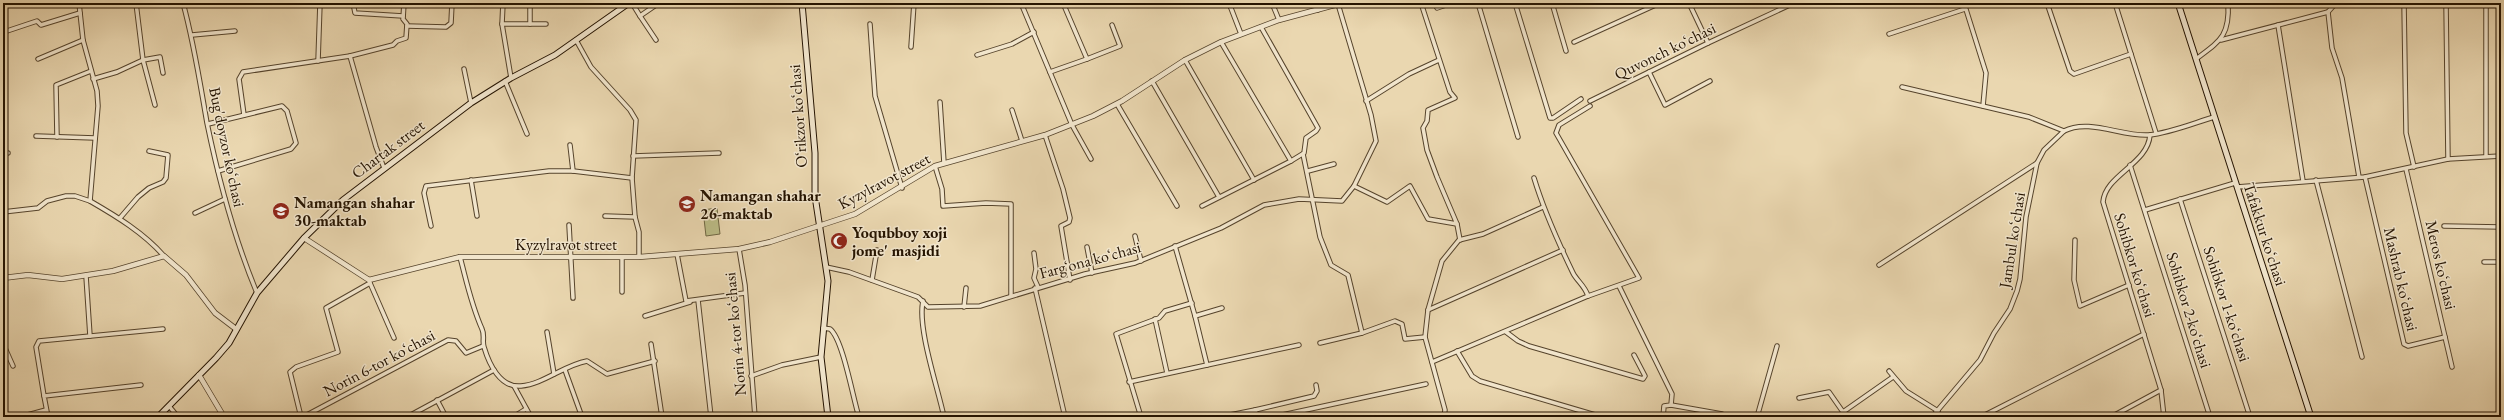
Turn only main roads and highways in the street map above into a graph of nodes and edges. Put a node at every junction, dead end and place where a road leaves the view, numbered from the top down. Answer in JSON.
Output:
{"nodes":[{"id":1,"x":629,"y":3,"type":"edge"},
{"id":2,"x":802,"y":3,"type":"edge"},
{"id":3,"x":2178,"y":3,"type":"edge"},
{"id":4,"x":158,"y":417,"type":"edge"},
{"id":5,"x":828,"y":417,"type":"edge"},
{"id":6,"x":2311,"y":417,"type":"edge"}],
"edges":[{"from":1,"to":4,"type":"main road","name":"Chartak street"},
{"from":2,"to":5,"type":"main road","name":"Oʻrikzor koʻchasi"},
{"from":3,"to":6,"type":"main road","name":"Tafakkur koʻchasi"}]}
